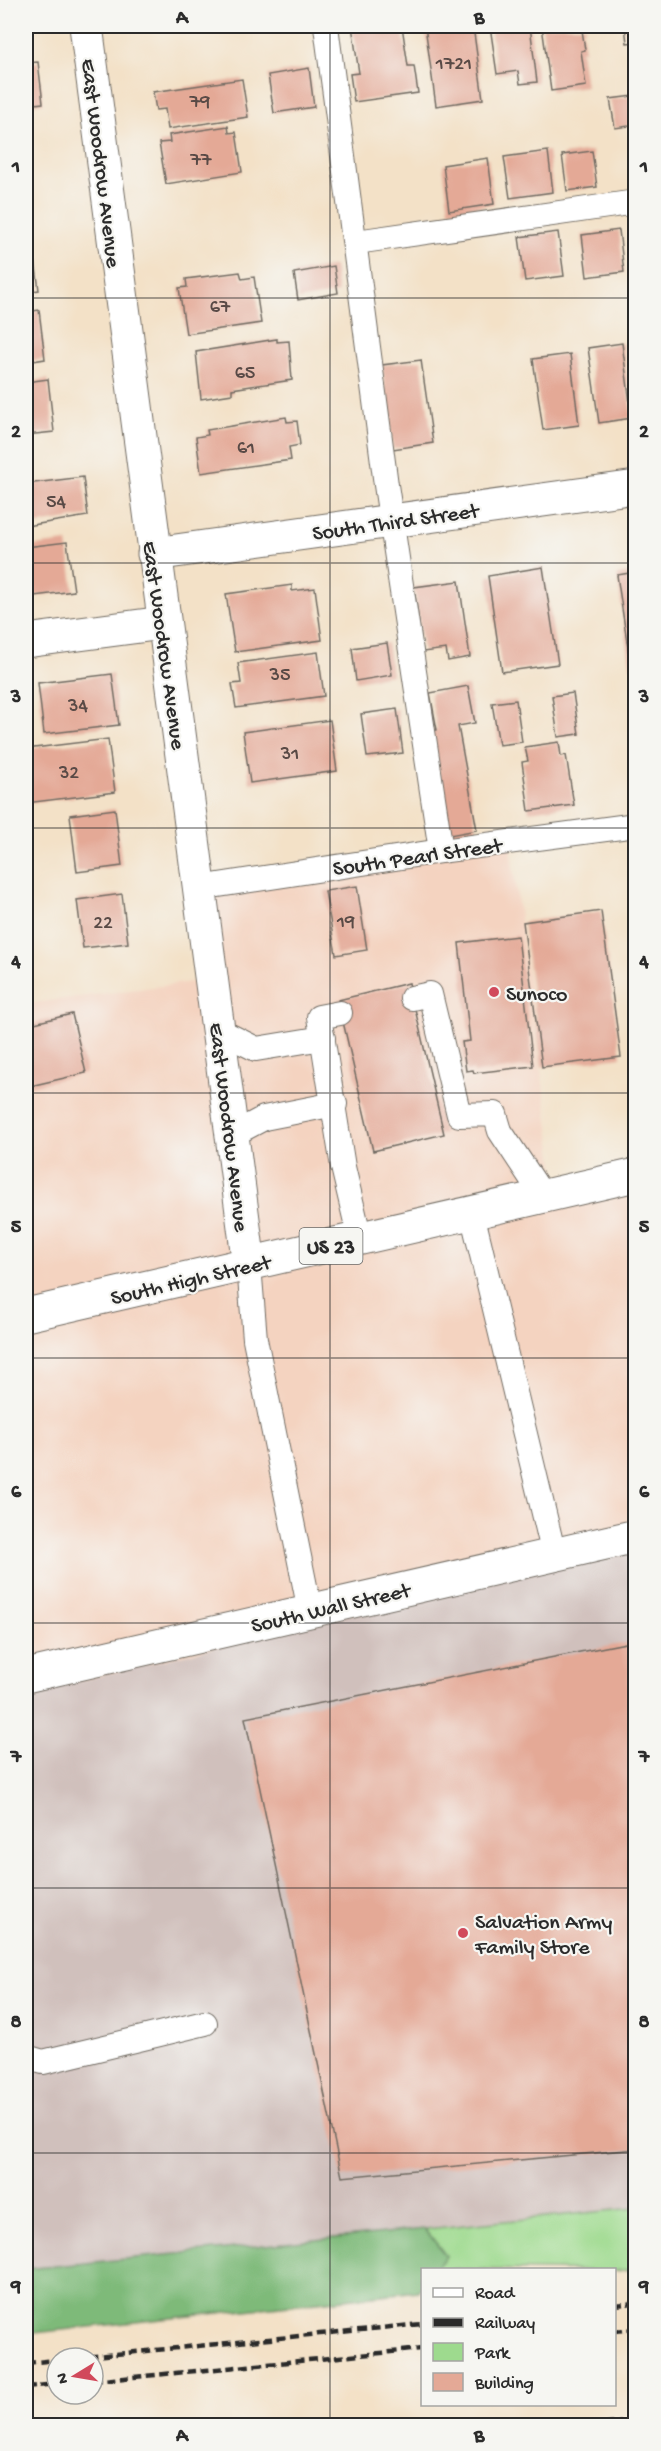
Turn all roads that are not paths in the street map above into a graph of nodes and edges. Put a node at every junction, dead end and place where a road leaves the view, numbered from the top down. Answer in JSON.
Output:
{"nodes":[{"id":1,"x":86,"y":26,"type":"edge"},
{"id":2,"x":327,"y":26,"type":"edge"},
{"id":3,"x":636,"y":202,"type":"edge"},
{"id":4,"x":356,"y":242,"type":"junction"},
{"id":5,"x":636,"y":487,"type":"edge"},
{"id":6,"x":392,"y":521,"type":"junction"},
{"id":7,"x":154,"y":554,"type":"junction"},
{"id":8,"x":163,"y":623,"type":"junction"},
{"id":9,"x":26,"y":641,"type":"edge"},
{"id":10,"x":636,"y":825,"type":"edge"},
{"id":11,"x":441,"y":851,"type":"junction"},
{"id":12,"x":199,"y":888,"type":"junction"},
{"id":13,"x":412,"y":998,"type":"dead end"},
{"id":14,"x":340,"y":1013,"type":"dead end"},
{"id":15,"x":218,"y":1030,"type":"junction"},
{"id":16,"x":323,"y":1038,"type":"junction"},
{"id":17,"x":335,"y":1104,"type":"junction"},
{"id":18,"x":232,"y":1136,"type":"junction"},
{"id":19,"x":636,"y":1175,"type":"edge"},
{"id":20,"x":543,"y":1196,"type":"junction"},
{"id":21,"x":472,"y":1213,"type":"junction"},
{"id":22,"x":360,"y":1239,"type":"junction"},
{"id":23,"x":249,"y":1265,"type":"junction"},
{"id":24,"x":26,"y":1315,"type":"edge"},
{"id":25,"x":636,"y":1536,"type":"edge"},
{"id":26,"x":554,"y":1555,"type":"junction"},
{"id":27,"x":310,"y":1611,"type":"junction"},
{"id":28,"x":26,"y":1676,"type":"edge"},
{"id":29,"x":205,"y":2023,"type":"dead end"},
{"id":30,"x":26,"y":2057,"type":"edge"}],
"edges":[{"from":1,"to":7,"type":"street","name":"East Woodrow Avenue"},
{"from":2,"to":4,"type":"lane"},
{"from":3,"to":4,"type":"lane"},
{"from":4,"to":6,"type":"lane"},
{"from":5,"to":6,"type":"street","name":"South Third Street"},
{"from":6,"to":7,"type":"street","name":"South Third Street"},
{"from":6,"to":11,"type":"lane"},
{"from":7,"to":8,"type":"street","name":"East Woodrow Avenue"},
{"from":8,"to":9,"type":"street"},
{"from":8,"to":12,"type":"street","name":"East Woodrow Avenue"},
{"from":10,"to":11,"type":"lane","name":"South Pearl Street"},
{"from":11,"to":12,"type":"lane","name":"South Pearl Street"},
{"from":12,"to":15,"type":"street","name":"East Woodrow Avenue"},
{"from":13,"to":20,"type":"lane"},
{"from":14,"to":16,"type":"lane"},
{"from":15,"to":16,"type":"lane"},
{"from":15,"to":18,"type":"street","name":"East Woodrow Avenue"},
{"from":16,"to":17,"type":"lane"},
{"from":17,"to":18,"type":"lane"},
{"from":17,"to":22,"type":"lane"},
{"from":18,"to":23,"type":"street","name":"East Woodrow Avenue"},
{"from":19,"to":20,"type":"street","name":"South High Street","number":"US 23"},
{"from":20,"to":21,"type":"street","name":"South High Street","number":"US 23"},
{"from":21,"to":22,"type":"street","name":"South High Street","number":"US 23"},
{"from":21,"to":26,"type":"lane"},
{"from":22,"to":23,"type":"street","name":"South High Street","number":"US 23"},
{"from":23,"to":24,"type":"street","name":"South High Street","number":"US 23"},
{"from":23,"to":27,"type":"lane"},
{"from":25,"to":26,"type":"street","name":"South Wall Street"},
{"from":26,"to":27,"type":"street","name":"South Wall Street"},
{"from":27,"to":28,"type":"street","name":"South Wall Street"},
{"from":29,"to":30,"type":"lane"}]}
